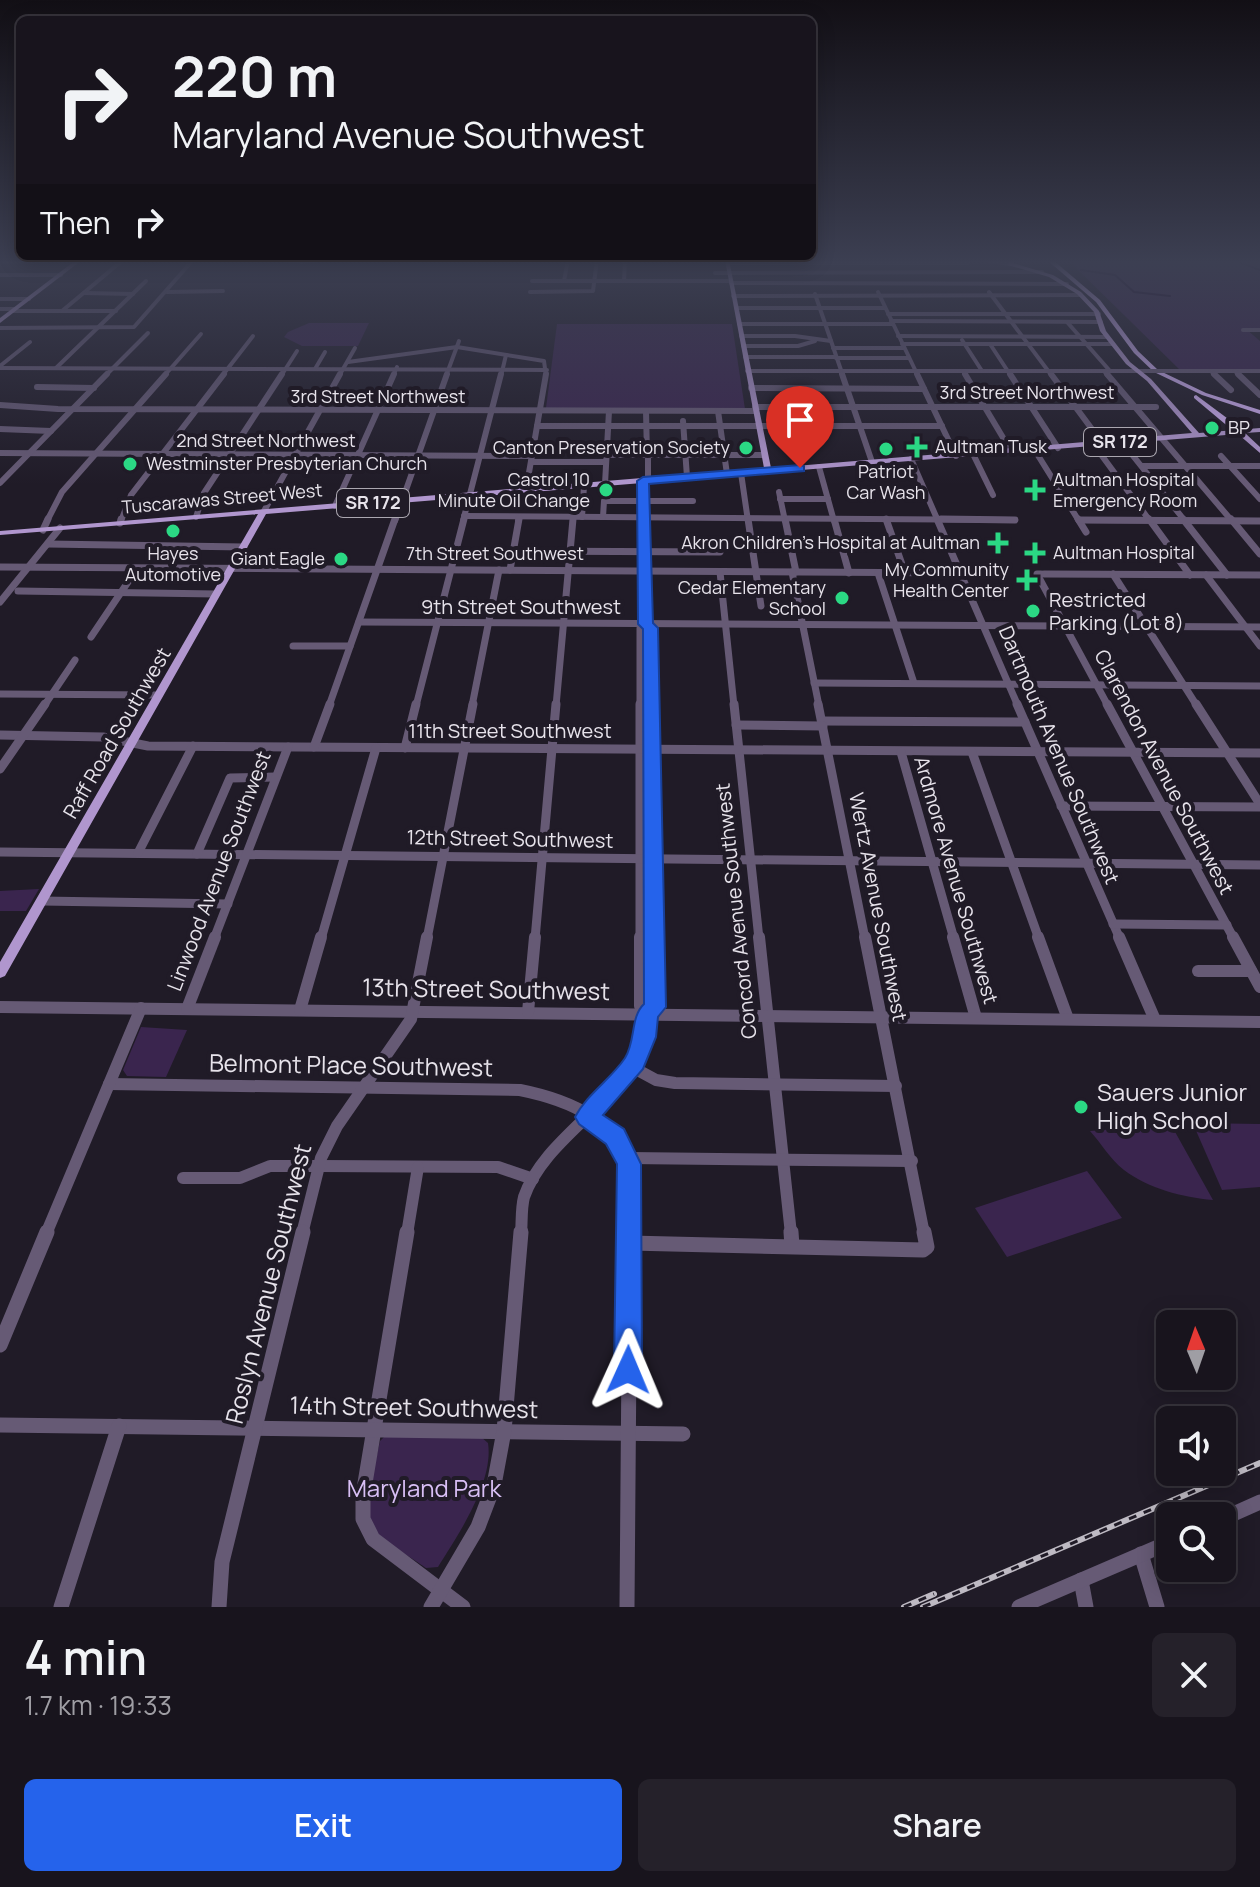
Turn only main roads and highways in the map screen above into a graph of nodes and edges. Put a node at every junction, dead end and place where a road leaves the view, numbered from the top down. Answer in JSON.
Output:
{"nodes":[{"id":1,"x":741,"y":335,"type":"edge"},
{"id":2,"x":1106,"y":335,"type":"edge"},
{"id":3,"x":1122,"y":335,"type":"edge"},
{"id":4,"x":1132,"y":335,"type":"edge"},
{"id":5,"x":1133,"y":348,"type":"junction"},
{"id":6,"x":1260,"y":408,"type":"edge"},
{"id":7,"x":1260,"y":430,"type":"edge"},
{"id":8,"x":1240,"y":432,"type":"junction"},
{"id":9,"x":1198,"y":436,"type":"junction"},
{"id":10,"x":1260,"y":451,"type":"edge"},
{"id":11,"x":768,"y":471,"type":"junction"},
{"id":12,"x":264,"y":511,"type":"junction"},
{"id":13,"x":0,"y":533,"type":"edge"},
{"id":14,"x":0,"y":973,"type":"edge"}],
"edges":[{"from":1,"to":11,"type":"main road"},
{"from":2,"to":9,"type":"main road"},
{"from":3,"to":5,"type":"highway"},
{"from":4,"to":6,"type":"highway"},
{"from":5,"to":6,"type":"highway"},
{"from":5,"to":8,"type":"highway"},
{"from":7,"to":8,"type":"main road","name":"Tuscarawas Street West","number":"SR 172"},
{"from":8,"to":9,"type":"main road","name":"Tuscarawas Street West","number":"SR 172"},
{"from":8,"to":10,"type":"main road"},
{"from":9,"to":11,"type":"main road","name":"Tuscarawas Street West","number":"SR 172"},
{"from":11,"to":12,"type":"main road","name":"Tuscarawas Street West","number":"SR 172"},
{"from":12,"to":13,"type":"main road","name":"Tuscarawas Street West","number":"SR 172"},
{"from":12,"to":14,"type":"main road","name":"Raff Road Southwest"}]}
